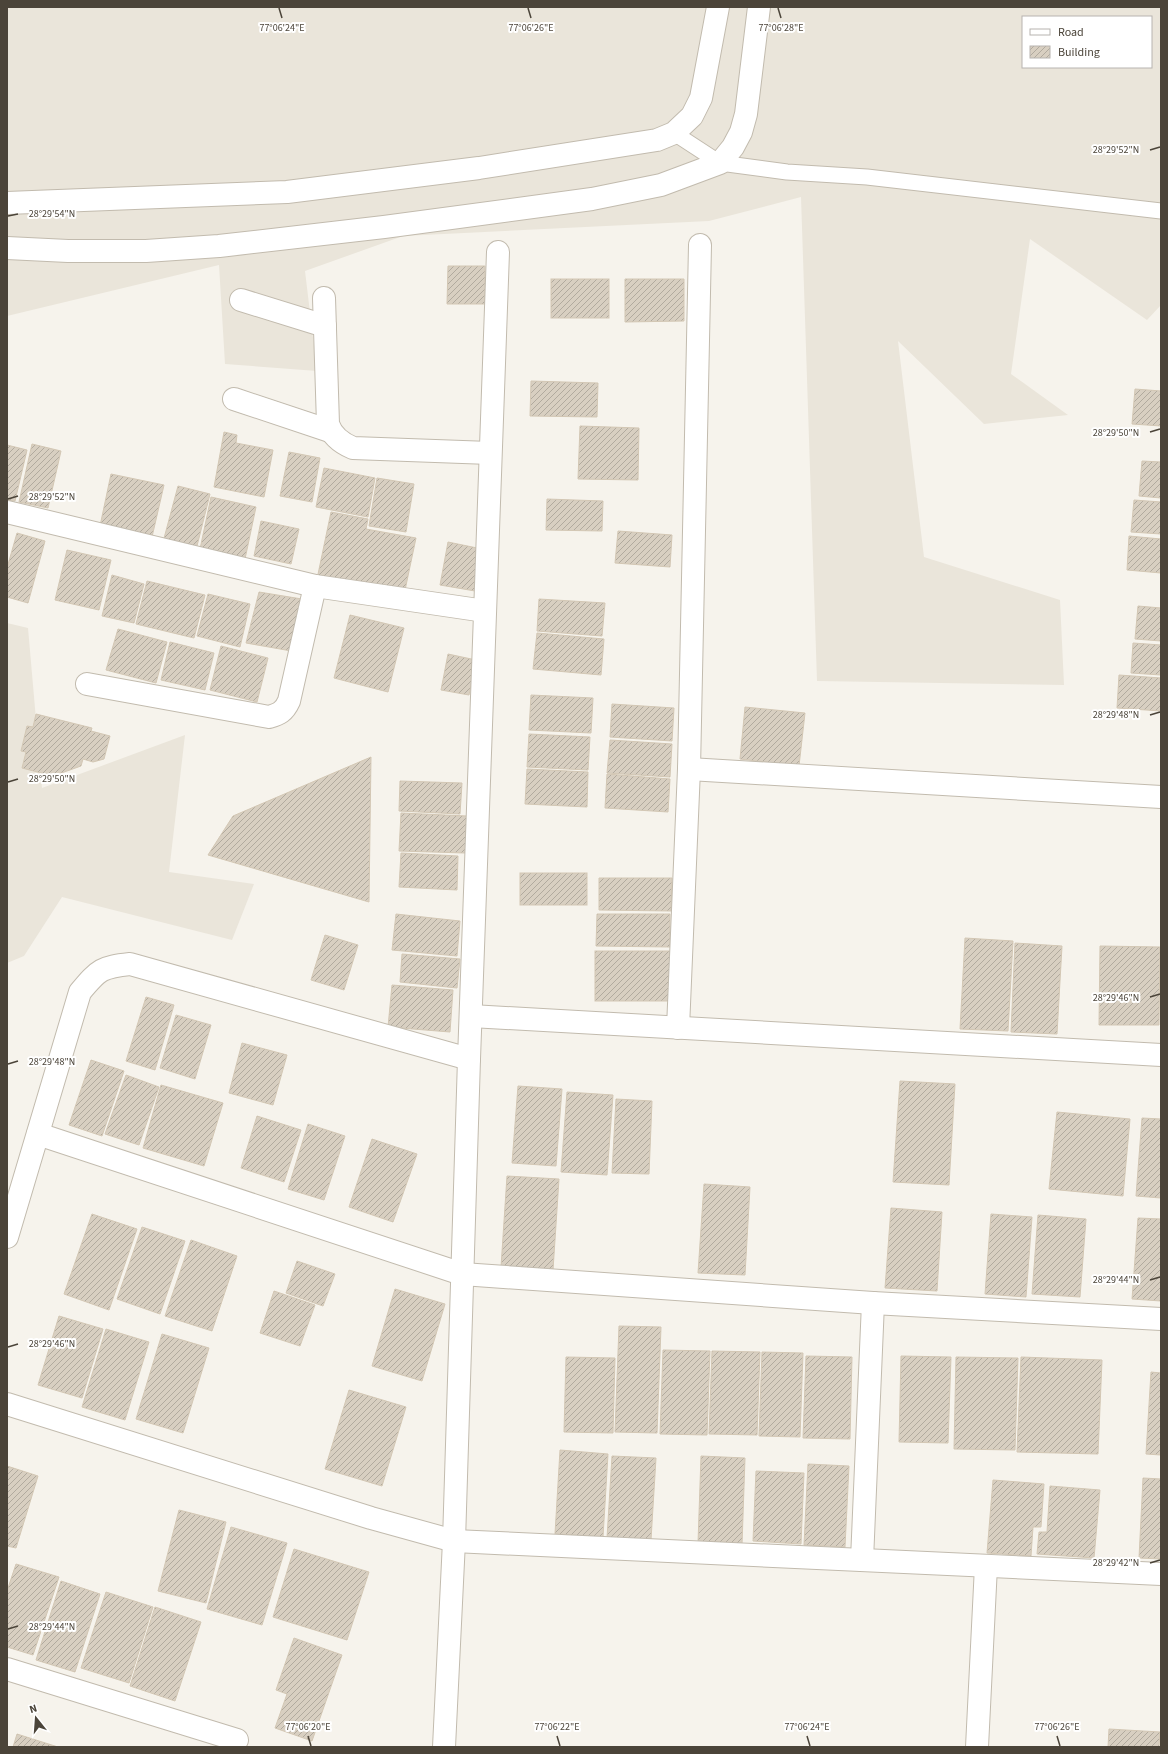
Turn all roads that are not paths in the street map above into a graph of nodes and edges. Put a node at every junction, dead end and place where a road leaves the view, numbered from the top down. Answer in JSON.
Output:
{"nodes":[{"id":1,"x":718,"y":7,"type":"edge"},
{"id":2,"x":759,"y":7,"type":"edge"},
{"id":3,"x":674,"y":134,"type":"junction"},
{"id":4,"x":720,"y":163,"type":"junction"},
{"id":5,"x":7,"y":203,"type":"edge"},
{"id":6,"x":1161,"y":211,"type":"edge"},
{"id":7,"x":700,"y":245,"type":"dead end"},
{"id":8,"x":7,"y":248,"type":"edge"},
{"id":9,"x":498,"y":252,"type":"dead end"},
{"id":10,"x":324,"y":298,"type":"dead end"},
{"id":11,"x":241,"y":300,"type":"dead end"},
{"id":12,"x":325,"y":326,"type":"junction"},
{"id":13,"x":234,"y":399,"type":"dead end"},
{"id":14,"x":330,"y":431,"type":"junction"},
{"id":15,"x":490,"y":453,"type":"junction"},
{"id":16,"x":7,"y":512,"type":"edge"},
{"id":17,"x":314,"y":586,"type":"junction"},
{"id":18,"x":485,"y":611,"type":"junction"},
{"id":19,"x":87,"y":684,"type":"dead end"},
{"id":20,"x":690,"y":769,"type":"junction"},
{"id":21,"x":1161,"y":797,"type":"edge"},
{"id":22,"x":471,"y":1016,"type":"junction"},
{"id":23,"x":678,"y":1028,"type":"junction"},
{"id":24,"x":1161,"y":1055,"type":"edge"},
{"id":25,"x":469,"y":1059,"type":"junction"},
{"id":26,"x":38,"y":1134,"type":"junction"},
{"id":27,"x":7,"y":1237,"type":"edge"},
{"id":28,"x":462,"y":1274,"type":"junction"},
{"id":29,"x":874,"y":1303,"type":"junction"},
{"id":30,"x":1161,"y":1319,"type":"edge"},
{"id":31,"x":7,"y":1404,"type":"edge"},
{"id":32,"x":454,"y":1541,"type":"junction"},
{"id":33,"x":862,"y":1560,"type":"junction"},
{"id":34,"x":986,"y":1566,"type":"junction"},
{"id":35,"x":1161,"y":1574,"type":"edge"},
{"id":36,"x":7,"y":1669,"type":"edge"},
{"id":37,"x":237,"y":1740,"type":"dead end"},
{"id":38,"x":444,"y":1747,"type":"edge"},
{"id":39,"x":977,"y":1747,"type":"edge"}],
"edges":[{"from":1,"to":3,"type":"street"},
{"from":2,"to":4,"type":"street"},
{"from":3,"to":4,"type":"lane"},
{"from":3,"to":5,"type":"street"},
{"from":4,"to":6,"type":"lane"},
{"from":4,"to":8,"type":"street"},
{"from":7,"to":20,"type":"street"},
{"from":9,"to":15,"type":"street"},
{"from":10,"to":12,"type":"street"},
{"from":11,"to":12,"type":"street"},
{"from":12,"to":14,"type":"street"},
{"from":13,"to":14,"type":"street"},
{"from":14,"to":15,"type":"street"},
{"from":15,"to":18,"type":"street"},
{"from":16,"to":17,"type":"street"},
{"from":17,"to":18,"type":"street"},
{"from":17,"to":19,"type":"street"},
{"from":18,"to":22,"type":"street"},
{"from":20,"to":21,"type":"street"},
{"from":20,"to":23,"type":"street"},
{"from":22,"to":23,"type":"street"},
{"from":22,"to":25,"type":"street"},
{"from":23,"to":24,"type":"street"},
{"from":25,"to":26,"type":"street"},
{"from":25,"to":28,"type":"street"},
{"from":26,"to":27,"type":"street"},
{"from":26,"to":28,"type":"street"},
{"from":28,"to":29,"type":"street"},
{"from":28,"to":32,"type":"street"},
{"from":29,"to":30,"type":"street"},
{"from":29,"to":33,"type":"street"},
{"from":31,"to":32,"type":"street"},
{"from":32,"to":33,"type":"street"},
{"from":32,"to":38,"type":"street"},
{"from":33,"to":34,"type":"street"},
{"from":34,"to":35,"type":"street"},
{"from":34,"to":39,"type":"street"},
{"from":36,"to":37,"type":"street"}]}
